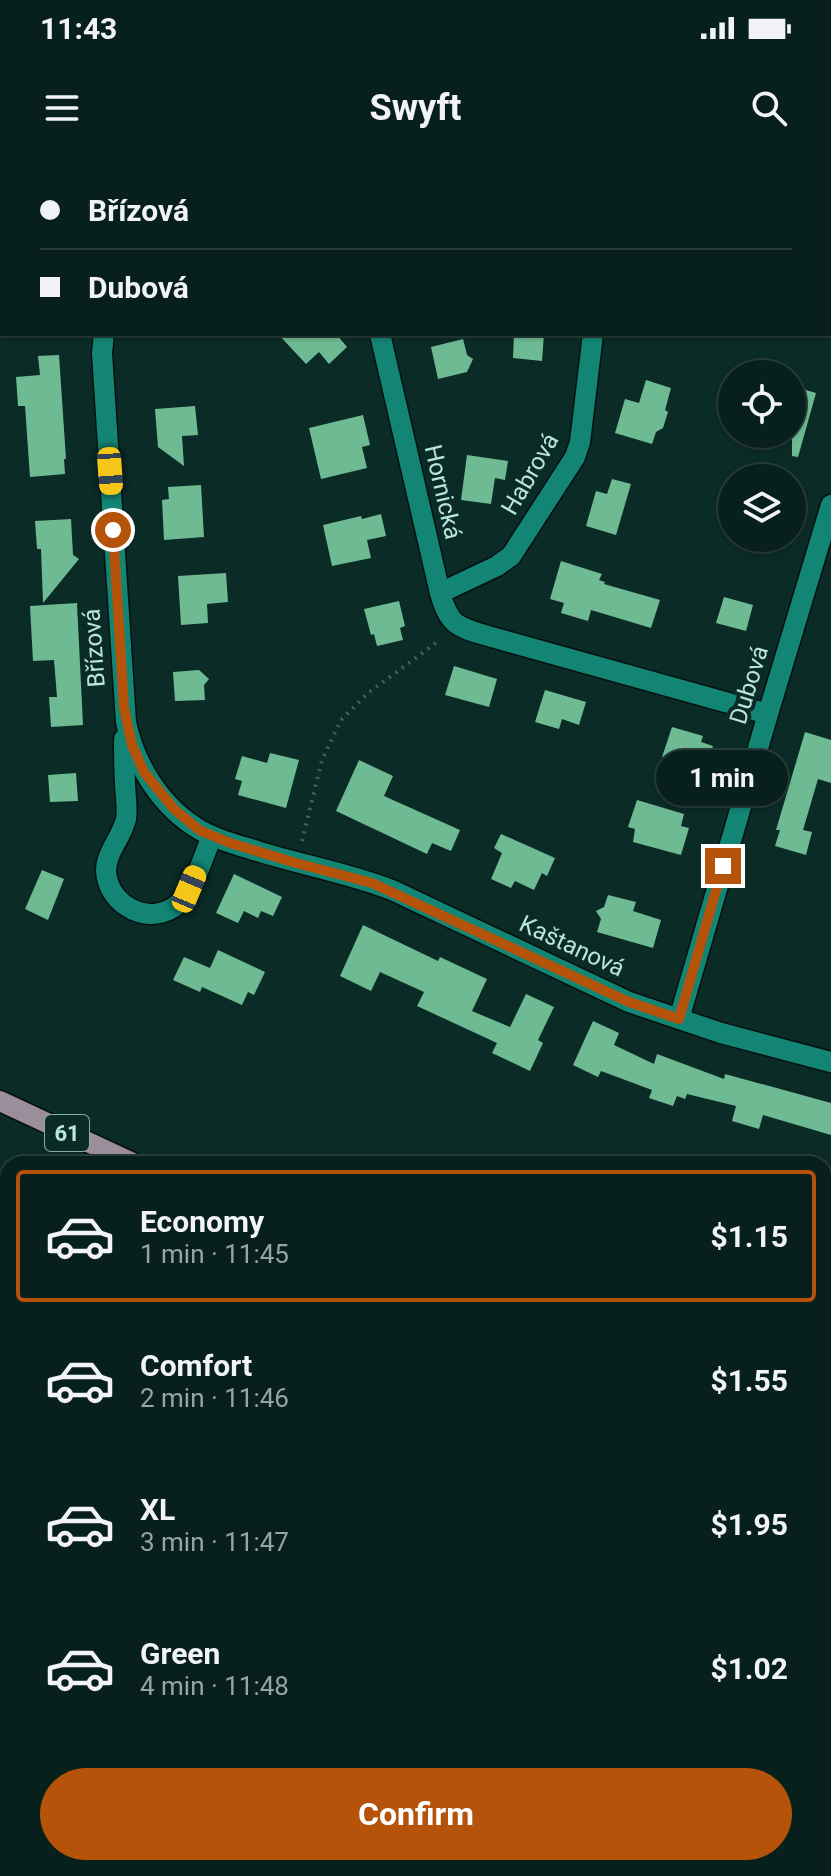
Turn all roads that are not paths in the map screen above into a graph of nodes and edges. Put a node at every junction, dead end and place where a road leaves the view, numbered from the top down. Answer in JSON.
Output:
{"nodes":[{"id":1,"x":104,"y":336,"type":"edge"},
{"id":2,"x":380,"y":336,"type":"edge"},
{"id":3,"x":593,"y":336,"type":"edge"},
{"id":4,"x":831,"y":505,"type":"edge"},
{"id":5,"x":440,"y":593,"type":"junction"},
{"id":6,"x":124,"y":707,"type":"junction"},
{"id":7,"x":768,"y":714,"type":"junction"},
{"id":8,"x":212,"y":836,"type":"junction"},
{"id":9,"x":296,"y":863,"type":"joint"},
{"id":10,"x":679,"y":1019,"type":"junction"},
{"id":11,"x":831,"y":1062,"type":"edge"},
{"id":12,"x":0,"y":1101,"type":"edge"},
{"id":13,"x":118,"y":1156,"type":"edge"}],
"edges":[{"from":1,"to":6,"type":"street","name":"Břízová"},
{"from":2,"to":5,"type":"street","name":"Hornická"},
{"from":3,"to":5,"type":"street","name":"Habrová"},
{"from":4,"to":7,"type":"street","name":"Dubová"},
{"from":5,"to":7,"type":"street","name":"Hornická"},
{"from":6,"to":8,"type":"street","name":"Břízová"},
{"from":6,"to":8,"type":"street"},
{"from":7,"to":10,"type":"street","name":"Dubová"},
{"from":8,"to":9,"type":"street","name":"Břízová"},
{"from":9,"to":10,"type":"street","name":"Kaštanová"},
{"from":10,"to":11,"type":"street","name":"Kaštanová"},
{"from":12,"to":13,"type":"main road","number":"61"}]}
